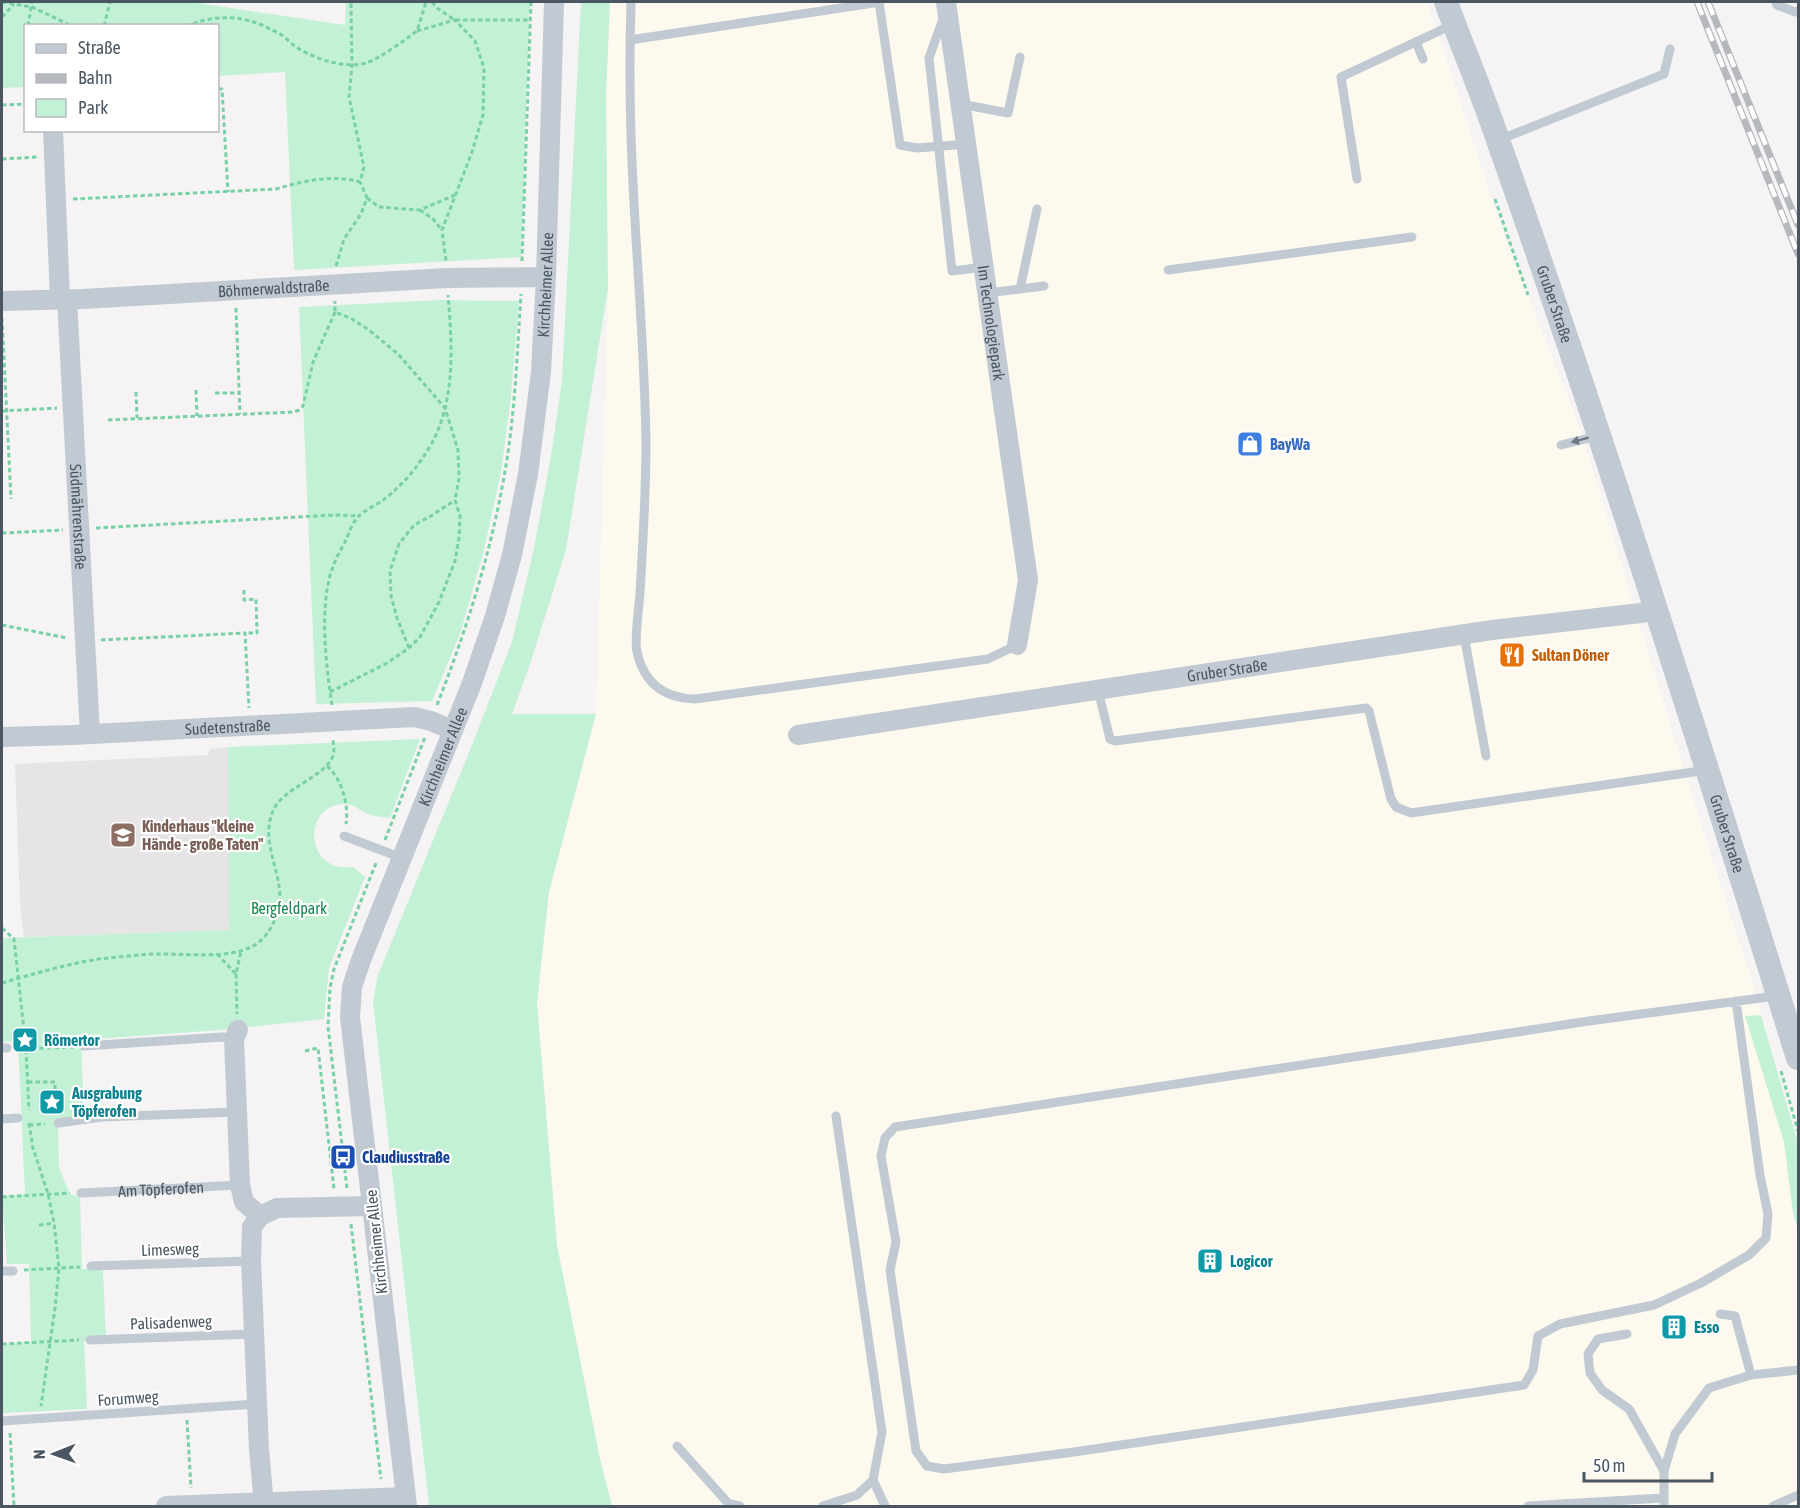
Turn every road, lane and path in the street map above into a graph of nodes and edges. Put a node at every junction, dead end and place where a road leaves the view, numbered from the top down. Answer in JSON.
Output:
{"nodes":[{"id":1,"x":2,"y":2,"type":"edge"},
{"id":2,"x":32,"y":2,"type":"edge"},
{"id":3,"x":110,"y":2,"type":"edge"},
{"id":4,"x":351,"y":2,"type":"edge"},
{"id":5,"x":426,"y":2,"type":"edge"},
{"id":6,"x":432,"y":2,"type":"edge"},
{"id":7,"x":531,"y":2,"type":"edge"},
{"id":8,"x":554,"y":2,"type":"edge"},
{"id":9,"x":631,"y":2,"type":"edge"},
{"id":10,"x":879,"y":2,"type":"edge"},
{"id":11,"x":1446,"y":2,"type":"edge"},
{"id":12,"x":1776,"y":2,"type":"edge"},
{"id":13,"x":14,"y":4,"type":"junction"},
{"id":14,"x":946,"y":5,"type":"edge"},
{"id":15,"x":32,"y":7,"type":"junction"},
{"id":16,"x":1798,"y":11,"type":"edge"},
{"id":17,"x":2,"y":17,"type":"edge"},
{"id":18,"x":455,"y":20,"type":"junction"},
{"id":19,"x":530,"y":20,"type":"junction"},
{"id":20,"x":28,"y":24,"type":"edge"},
{"id":21,"x":68,"y":24,"type":"edge"},
{"id":22,"x":104,"y":24,"type":"edge"},
{"id":23,"x":191,"y":24,"type":"edge"},
{"id":24,"x":1454,"y":24,"type":"junction"},
{"id":25,"x":417,"y":31,"type":"junction"},
{"id":26,"x":630,"y":40,"type":"junction"},
{"id":27,"x":1416,"y":42,"type":"junction"},
{"id":28,"x":1670,"y":49,"type":"dead end"},
{"id":29,"x":1020,"y":57,"type":"dead end"},
{"id":30,"x":1423,"y":60,"type":"dead end"},
{"id":31,"x":352,"y":65,"type":"junction"},
{"id":32,"x":219,"y":89,"type":"edge"},
{"id":33,"x":24,"y":104,"type":"edge"},
{"id":34,"x":961,"y":104,"type":"junction"},
{"id":35,"x":2,"y":105,"type":"edge"},
{"id":36,"x":53,"y":132,"type":"edge"},
{"id":37,"x":1498,"y":140,"type":"junction"},
{"id":38,"x":967,"y":144,"type":"junction"},
{"id":39,"x":938,"y":147,"type":"junction"},
{"id":40,"x":54,"y":156,"type":"junction"},
{"id":41,"x":2,"y":159,"type":"edge"},
{"id":42,"x":1357,"y":179,"type":"dead end"},
{"id":43,"x":360,"y":182,"type":"junction"},
{"id":44,"x":228,"y":192,"type":"junction"},
{"id":45,"x":456,"y":194,"type":"junction"},
{"id":46,"x":367,"y":198,"type":"junction"},
{"id":47,"x":57,"y":200,"type":"junction"},
{"id":48,"x":1036,"y":209,"type":"dead end"},
{"id":49,"x":420,"y":210,"type":"junction"},
{"id":50,"x":442,"y":230,"type":"junction"},
{"id":51,"x":1412,"y":237,"type":"dead end"},
{"id":52,"x":984,"y":267,"type":"junction"},
{"id":53,"x":1168,"y":270,"type":"dead end"},
{"id":54,"x":522,"y":277,"type":"junction"},
{"id":55,"x":546,"y":277,"type":"junction"},
{"id":56,"x":447,"y":278,"type":"junction"},
{"id":57,"x":332,"y":284,"type":"junction"},
{"id":58,"x":1044,"y":286,"type":"dead end"},
{"id":59,"x":1020,"y":289,"type":"junction"},
{"id":60,"x":987,"y":293,"type":"junction"},
{"id":61,"x":64,"y":299,"type":"junction"},
{"id":62,"x":2,"y":301,"type":"edge"},
{"id":63,"x":236,"y":306,"type":"dead end"},
{"id":64,"x":335,"y":312,"type":"junction"},
{"id":65,"x":2,"y":325,"type":"edge"},
{"id":66,"x":196,"y":390,"type":"dead end"},
{"id":67,"x":136,"y":392,"type":"dead end"},
{"id":68,"x":215,"y":393,"type":"dead end"},
{"id":69,"x":239,"y":393,"type":"junction"},
{"id":70,"x":58,"y":407,"type":"dead end"},
{"id":71,"x":445,"y":408,"type":"junction"},
{"id":72,"x":2,"y":411,"type":"edge"},
{"id":73,"x":7,"y":411,"type":"junction"},
{"id":74,"x":240,"y":414,"type":"junction"},
{"id":75,"x":197,"y":416,"type":"junction"},
{"id":76,"x":137,"y":418,"type":"junction"},
{"id":77,"x":108,"y":420,"type":"dead end"},
{"id":78,"x":1599,"y":435,"type":"junction"},
{"id":79,"x":1561,"y":445,"type":"dead end"},
{"id":80,"x":11,"y":500,"type":"dead end"},
{"id":81,"x":455,"y":500,"type":"junction"},
{"id":82,"x":359,"y":516,"type":"junction"},
{"id":83,"x":80,"y":529,"type":"junction"},
{"id":84,"x":2,"y":533,"type":"edge"},
{"id":85,"x":244,"y":590,"type":"dead end"},
{"id":86,"x":1656,"y":610,"type":"junction"},
{"id":87,"x":2,"y":625,"type":"edge"},
{"id":88,"x":245,"y":633,"type":"junction"},
{"id":89,"x":1464,"y":634,"type":"junction"},
{"id":90,"x":69,"y":638,"type":"dead end"},
{"id":91,"x":100,"y":640,"type":"dead end"},
{"id":92,"x":1017,"y":645,"type":"joint"},
{"id":93,"x":409,"y":648,"type":"junction"},
{"id":94,"x":1098,"y":690,"type":"junction"},
{"id":95,"x":330,"y":692,"type":"junction"},
{"id":96,"x":250,"y":713,"type":"dead end"},
{"id":97,"x":333,"y":722,"type":"junction"},
{"id":98,"x":431,"y":722,"type":"junction"},
{"id":99,"x":453,"y":730,"type":"junction"},
{"id":100,"x":90,"y":734,"type":"junction"},
{"id":101,"x":798,"y":735,"type":"dead end"},
{"id":102,"x":2,"y":737,"type":"edge"},
{"id":103,"x":1486,"y":756,"type":"dead end"},
{"id":104,"x":327,"y":766,"type":"junction"},
{"id":105,"x":1707,"y":770,"type":"junction"},
{"id":106,"x":344,"y":836,"type":"joint"},
{"id":107,"x":381,"y":850,"type":"junction"},
{"id":108,"x":402,"y":858,"type":"junction"},
{"id":109,"x":2,"y":928,"type":"edge"},
{"id":110,"x":241,"y":951,"type":"junction"},
{"id":111,"x":217,"y":954,"type":"junction"},
{"id":112,"x":236,"y":974,"type":"junction"},
{"id":113,"x":17,"y":978,"type":"junction"},
{"id":114,"x":2,"y":983,"type":"edge"},
{"id":115,"x":1779,"y":995,"type":"junction"},
{"id":116,"x":1736,"y":1001,"type":"junction"},
{"id":117,"x":236,"y":1034,"type":"junction"},
{"id":118,"x":84,"y":1046,"type":"joint"},
{"id":119,"x":4,"y":1048,"type":"edge"},
{"id":120,"x":26,"y":1049,"type":"junction"},
{"id":121,"x":304,"y":1052,"type":"dead end"},
{"id":122,"x":1798,"y":1058,"type":"edge"},
{"id":123,"x":28,"y":1082,"type":"junction"},
{"id":124,"x":55,"y":1092,"type":"dead end"},
{"id":125,"x":237,"y":1112,"type":"junction"},
{"id":126,"x":836,"y":1116,"type":"dead end"},
{"id":127,"x":18,"y":1118,"type":"dead end"},
{"id":128,"x":2,"y":1119,"type":"edge"},
{"id":129,"x":58,"y":1123,"type":"joint"},
{"id":130,"x":29,"y":1125,"type":"junction"},
{"id":131,"x":240,"y":1185,"type":"junction"},
{"id":132,"x":347,"y":1190,"type":"dead end"},
{"id":133,"x":335,"y":1191,"type":"dead end"},
{"id":134,"x":81,"y":1193,"type":"joint"},
{"id":135,"x":48,"y":1194,"type":"junction"},
{"id":136,"x":2,"y":1197,"type":"edge"},
{"id":137,"x":372,"y":1206,"type":"junction"},
{"id":138,"x":260,"y":1216,"type":"junction"},
{"id":139,"x":351,"y":1222,"type":"dead end"},
{"id":140,"x":54,"y":1223,"type":"junction"},
{"id":141,"x":39,"y":1226,"type":"dead end"},
{"id":142,"x":250,"y":1261,"type":"junction"},
{"id":143,"x":91,"y":1266,"type":"joint"},
{"id":144,"x":59,"y":1268,"type":"junction"},
{"id":145,"x":2,"y":1271,"type":"edge"},
{"id":146,"x":13,"y":1271,"type":"joint"},
{"id":147,"x":1720,"y":1314,"type":"dead end"},
{"id":148,"x":254,"y":1334,"type":"junction"},
{"id":149,"x":1628,"y":1334,"type":"dead end"},
{"id":150,"x":90,"y":1340,"type":"joint"},
{"id":151,"x":50,"y":1341,"type":"junction"},
{"id":152,"x":2,"y":1344,"type":"edge"},
{"id":153,"x":1798,"y":1370,"type":"edge"},
{"id":154,"x":1751,"y":1375,"type":"junction"},
{"id":155,"x":257,"y":1404,"type":"junction"},
{"id":156,"x":187,"y":1409,"type":"junction"},
{"id":157,"x":39,"y":1419,"type":"junction"},
{"id":158,"x":5,"y":1420,"type":"edge"},
{"id":159,"x":677,"y":1446,"type":"dead end"},
{"id":160,"x":1664,"y":1471,"type":"junction"},
{"id":161,"x":873,"y":1480,"type":"junction"},
{"id":162,"x":381,"y":1481,"type":"dead end"},
{"id":163,"x":191,"y":1491,"type":"dead end"},
{"id":164,"x":1798,"y":1495,"type":"edge"},
{"id":165,"x":406,"y":1502,"type":"edge"},
{"id":166,"x":1663,"y":1502,"type":"edge"},
{"id":167,"x":263,"y":1504,"type":"edge"},
{"id":168,"x":14,"y":1506,"type":"edge"},
{"id":169,"x":166,"y":1506,"type":"edge"},
{"id":170,"x":740,"y":1506,"type":"edge"},
{"id":171,"x":823,"y":1506,"type":"edge"},
{"id":172,"x":885,"y":1506,"type":"edge"},
{"id":173,"x":1528,"y":1506,"type":"edge"},
{"id":174,"x":1773,"y":1506,"type":"edge"}],
"edges":[{"from":1,"to":13,"type":"path"},
{"from":2,"to":15,"type":"path"},
{"from":3,"to":22,"type":"path"},
{"from":4,"to":31,"type":"path"},
{"from":5,"to":25,"type":"path"},
{"from":6,"to":18,"type":"path"},
{"from":7,"to":19,"type":"path"},
{"from":8,"to":55,"type":"street","name":"Kirchheimer Allee"},
{"from":9,"to":26,"type":"lane"},
{"from":10,"to":26,"type":"lane"},
{"from":10,"to":39,"type":"lane"},
{"from":11,"to":24,"type":"street","name":"Gruber Straße"},
{"from":12,"to":16,"type":"lane"},
{"from":13,"to":15,"type":"path"},
{"from":13,"to":17,"type":"path"},
{"from":14,"to":34,"type":"street","name":"Im Technologiepark"},
{"from":14,"to":39,"type":"lane"},
{"from":15,"to":20,"type":"path"},
{"from":15,"to":21,"type":"path"},
{"from":18,"to":19,"type":"path"},
{"from":18,"to":25,"type":"path"},
{"from":18,"to":45,"type":"path"},
{"from":19,"to":54,"type":"path"},
{"from":23,"to":31,"type":"path"},
{"from":24,"to":27,"type":"lane"},
{"from":24,"to":37,"type":"street","name":"Gruber Straße"},
{"from":25,"to":31,"type":"path"},
{"from":26,"to":92,"type":"lane"},
{"from":27,"to":30,"type":"lane"},
{"from":27,"to":42,"type":"lane"},
{"from":28,"to":37,"type":"lane"},
{"from":29,"to":34,"type":"lane"},
{"from":31,"to":43,"type":"path"},
{"from":32,"to":44,"type":"path"},
{"from":33,"to":35,"type":"path"},
{"from":34,"to":38,"type":"street","name":"Im Technologiepark"},
{"from":36,"to":40,"type":"street","name":"Südmährenstraße"},
{"from":37,"to":78,"type":"street","name":"Gruber Straße"},
{"from":38,"to":39,"type":"lane"},
{"from":38,"to":52,"type":"street","name":"Im Technologiepark"},
{"from":39,"to":52,"type":"lane"},
{"from":40,"to":41,"type":"path"},
{"from":40,"to":47,"type":"street","name":"Südmährenstraße"},
{"from":43,"to":44,"type":"path"},
{"from":43,"to":46,"type":"path"},
{"from":44,"to":47,"type":"path"},
{"from":45,"to":49,"type":"path"},
{"from":45,"to":50,"type":"path"},
{"from":46,"to":49,"type":"path"},
{"from":46,"to":57,"type":"path"},
{"from":47,"to":61,"type":"street","name":"Südmährenstraße"},
{"from":48,"to":59,"type":"lane"},
{"from":49,"to":50,"type":"path"},
{"from":50,"to":56,"type":"path"},
{"from":51,"to":53,"type":"lane"},
{"from":52,"to":60,"type":"street","name":"Im Technologiepark"},
{"from":54,"to":55,"type":"street","name":"Böhmerwaldstraße"},
{"from":54,"to":56,"type":"street","name":"Böhmerwaldstraße"},
{"from":54,"to":98,"type":"path"},
{"from":55,"to":99,"type":"street","name":"Kirchheimer Allee"},
{"from":56,"to":57,"type":"street","name":"Böhmerwaldstraße"},
{"from":56,"to":71,"type":"path"},
{"from":57,"to":61,"type":"street","name":"Böhmerwaldstraße"},
{"from":57,"to":64,"type":"path"},
{"from":58,"to":59,"type":"lane"},
{"from":59,"to":60,"type":"lane"},
{"from":60,"to":92,"type":"street","name":"Im Technologiepark"},
{"from":61,"to":62,"type":"street","name":"Böhmerwaldstraße"},
{"from":61,"to":83,"type":"street","name":"Südmährenstraße"},
{"from":63,"to":69,"type":"path"},
{"from":64,"to":71,"type":"path"},
{"from":64,"to":74,"type":"path"},
{"from":65,"to":73,"type":"path"},
{"from":66,"to":75,"type":"path"},
{"from":67,"to":76,"type":"path"},
{"from":68,"to":69,"type":"path"},
{"from":69,"to":74,"type":"path"},
{"from":70,"to":73,"type":"path"},
{"from":71,"to":81,"type":"path"},
{"from":71,"to":82,"type":"path"},
{"from":72,"to":73,"type":"path"},
{"from":73,"to":80,"type":"path"},
{"from":74,"to":75,"type":"path"},
{"from":75,"to":76,"type":"path"},
{"from":76,"to":77,"type":"path"},
{"from":78,"to":79,"type":"lane","one_way":true},
{"from":78,"to":86,"type":"street","name":"Gruber Straße"},
{"from":81,"to":93,"type":"path"},
{"from":81,"to":93,"type":"path"},
{"from":82,"to":83,"type":"path"},
{"from":82,"to":95,"type":"path"},
{"from":83,"to":84,"type":"path"},
{"from":83,"to":100,"type":"street","name":"Südmährenstraße"},
{"from":85,"to":88,"type":"path"},
{"from":86,"to":89,"type":"street","name":"Gruber Straße"},
{"from":86,"to":105,"type":"street","name":"Gruber Straße"},
{"from":87,"to":90,"type":"path"},
{"from":88,"to":91,"type":"path"},
{"from":88,"to":96,"type":"path"},
{"from":89,"to":94,"type":"street","name":"Gruber Straße"},
{"from":89,"to":103,"type":"lane"},
{"from":93,"to":95,"type":"path"},
{"from":94,"to":101,"type":"street","name":"Gruber Straße"},
{"from":94,"to":105,"type":"lane"},
{"from":95,"to":97,"type":"path"},
{"from":97,"to":98,"type":"street","name":"Sudetenstraße"},
{"from":97,"to":100,"type":"street","name":"Sudetenstraße"},
{"from":97,"to":104,"type":"path"},
{"from":98,"to":99,"type":"street","name":"Sudetenstraße"},
{"from":98,"to":107,"type":"path"},
{"from":99,"to":108,"type":"street","name":"Kirchheimer Allee"},
{"from":100,"to":102,"type":"street","name":"Sudetenstraße"},
{"from":104,"to":106,"type":"path"},
{"from":104,"to":110,"type":"path"},
{"from":105,"to":115,"type":"street","name":"Gruber Straße"},
{"from":106,"to":107,"type":"lane"},
{"from":107,"to":108,"type":"lane"},
{"from":107,"to":132,"type":"path"},
{"from":108,"to":137,"type":"street","name":"Kirchheimer Allee"},
{"from":109,"to":113,"type":"path"},
{"from":110,"to":111,"type":"path"},
{"from":110,"to":112,"type":"path"},
{"from":111,"to":112,"type":"path"},
{"from":111,"to":113,"type":"path"},
{"from":112,"to":117,"type":"path"},
{"from":113,"to":114,"type":"path"},
{"from":113,"to":120,"type":"path"},
{"from":115,"to":116,"type":"lane"},
{"from":115,"to":122,"type":"street","name":"Gruber Straße"},
{"from":116,"to":116,"type":"lane"},
{"from":117,"to":118,"type":"lane"},
{"from":117,"to":125,"type":"street"},
{"from":118,"to":120,"type":"path"},
{"from":119,"to":120,"type":"path"},
{"from":120,"to":123,"type":"path"},
{"from":121,"to":133,"type":"path"},
{"from":123,"to":124,"type":"path"},
{"from":123,"to":130,"type":"path"},
{"from":125,"to":129,"type":"lane"},
{"from":125,"to":131,"type":"street"},
{"from":126,"to":161,"type":"lane"},
{"from":127,"to":128,"type":"lane"},
{"from":129,"to":130,"type":"path"},
{"from":130,"to":135,"type":"path"},
{"from":131,"to":134,"type":"lane","name":"Am Töpferofen"},
{"from":131,"to":138,"type":"street"},
{"from":134,"to":135,"type":"path"},
{"from":135,"to":136,"type":"path"},
{"from":135,"to":140,"type":"path"},
{"from":137,"to":138,"type":"street"},
{"from":137,"to":165,"type":"street","name":"Kirchheimer Allee"},
{"from":138,"to":142,"type":"street"},
{"from":139,"to":162,"type":"path"},
{"from":140,"to":141,"type":"path"},
{"from":140,"to":144,"type":"path"},
{"from":142,"to":143,"type":"lane","name":"Limesweg"},
{"from":142,"to":148,"type":"street"},
{"from":143,"to":144,"type":"path"},
{"from":144,"to":146,"type":"path"},
{"from":144,"to":151,"type":"path"},
{"from":145,"to":146,"type":"lane"},
{"from":147,"to":154,"type":"lane"},
{"from":148,"to":150,"type":"lane","name":"Palisadenweg"},
{"from":148,"to":155,"type":"street"},
{"from":149,"to":160,"type":"lane"},
{"from":150,"to":151,"type":"path"},
{"from":151,"to":152,"type":"path"},
{"from":151,"to":157,"type":"path"},
{"from":153,"to":154,"type":"lane"},
{"from":154,"to":160,"type":"lane"},
{"from":155,"to":156,"type":"lane","name":"Forumweg"},
{"from":155,"to":167,"type":"street"},
{"from":156,"to":157,"type":"lane","name":"Forumweg"},
{"from":156,"to":163,"type":"path"},
{"from":157,"to":158,"type":"lane","name":"Forumweg"},
{"from":158,"to":168,"type":"path"},
{"from":159,"to":170,"type":"lane"},
{"from":160,"to":166,"type":"lane"},
{"from":161,"to":171,"type":"lane"},
{"from":161,"to":172,"type":"lane"},
{"from":164,"to":174,"type":"lane"},
{"from":165,"to":167,"type":"street"},
{"from":166,"to":173,"type":"lane"},
{"from":167,"to":169,"type":"street"}]}
